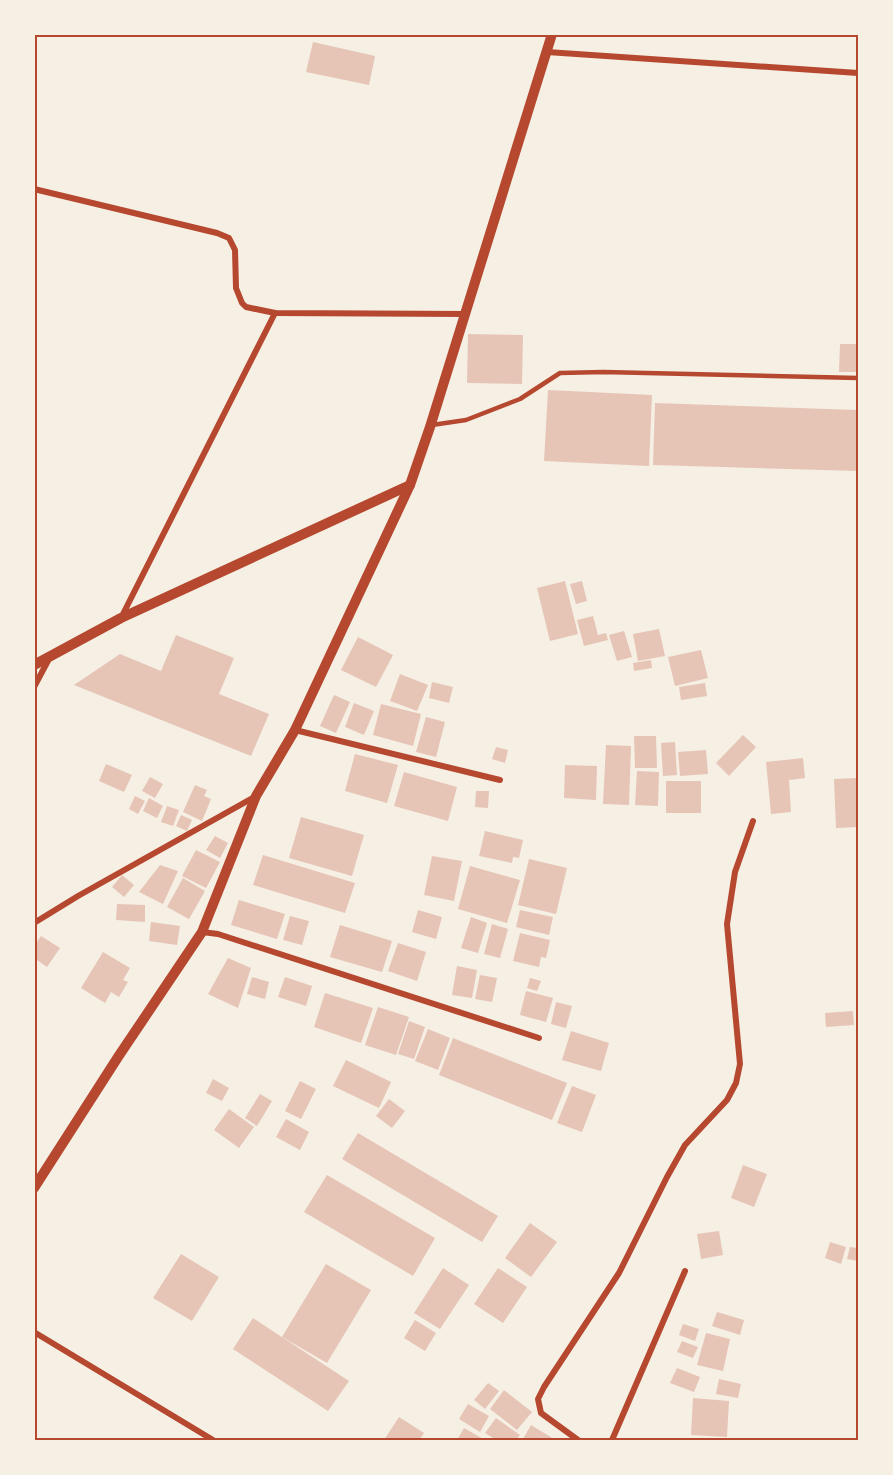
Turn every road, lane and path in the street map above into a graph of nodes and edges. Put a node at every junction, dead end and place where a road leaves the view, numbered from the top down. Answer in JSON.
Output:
{"nodes":[{"id":1,"x":552,"y":34,"type":"edge"},
{"id":2,"x":547,"y":52,"type":"junction"},
{"id":3,"x":858,"y":73,"type":"edge"},
{"id":4,"x":34,"y":189,"type":"edge"},
{"id":5,"x":275,"y":313,"type":"junction"},
{"id":6,"x":466,"y":314,"type":"junction"},
{"id":7,"x":858,"y":378,"type":"edge"},
{"id":8,"x":430,"y":427,"type":"junction"},
{"id":9,"x":410,"y":485,"type":"junction"},
{"id":10,"x":121,"y":618,"type":"junction"},
{"id":11,"x":50,"y":657,"type":"junction"},
{"id":12,"x":34,"y":665,"type":"edge"},
{"id":13,"x":34,"y":687,"type":"edge"},
{"id":14,"x":295,"y":730,"type":"junction"},
{"id":15,"x":500,"y":780,"type":"dead end"},
{"id":16,"x":256,"y":795,"type":"junction"},
{"id":17,"x":753,"y":821,"type":"dead end"},
{"id":18,"x":34,"y":923,"type":"edge"},
{"id":19,"x":202,"y":932,"type":"junction"},
{"id":20,"x":539,"y":1038,"type":"dead end"},
{"id":21,"x":34,"y":1188,"type":"edge"},
{"id":22,"x":686,"y":1271,"type":"dead end"},
{"id":23,"x":34,"y":1332,"type":"edge"},
{"id":24,"x":213,"y":1440,"type":"edge"},
{"id":25,"x":578,"y":1440,"type":"edge"},
{"id":26,"x":612,"y":1440,"type":"edge"}],
"edges":[{"from":1,"to":2,"type":"street"},
{"from":2,"to":3,"type":"street"},
{"from":2,"to":6,"type":"street"},
{"from":4,"to":5,"type":"street"},
{"from":5,"to":6,"type":"street"},
{"from":5,"to":10,"type":"street"},
{"from":6,"to":8,"type":"street"},
{"from":7,"to":8,"type":"lane"},
{"from":8,"to":9,"type":"street"},
{"from":9,"to":10,"type":"street"},
{"from":9,"to":14,"type":"street"},
{"from":10,"to":11,"type":"street"},
{"from":11,"to":12,"type":"street"},
{"from":11,"to":13,"type":"street"},
{"from":14,"to":15,"type":"street"},
{"from":14,"to":16,"type":"street"},
{"from":16,"to":18,"type":"street"},
{"from":16,"to":19,"type":"street"},
{"from":17,"to":25,"type":"street"},
{"from":19,"to":20,"type":"street"},
{"from":19,"to":21,"type":"street"},
{"from":22,"to":26,"type":"street"},
{"from":23,"to":24,"type":"street"}]}
